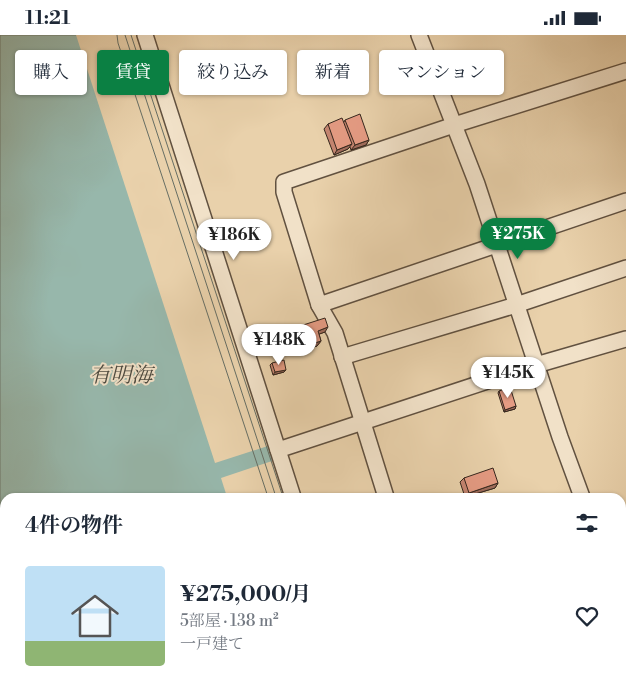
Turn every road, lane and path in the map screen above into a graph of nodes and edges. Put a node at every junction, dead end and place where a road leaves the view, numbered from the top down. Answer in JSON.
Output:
{"nodes":[{"id":1,"x":145,"y":35,"type":"edge"},
{"id":2,"x":419,"y":35,"type":"edge"},
{"id":3,"x":626,"y":71,"type":"edge"},
{"id":4,"x":454,"y":125,"type":"junction"},
{"id":5,"x":626,"y":201,"type":"edge"},
{"id":6,"x":497,"y":245,"type":"junction"},
{"id":7,"x":626,"y":268,"type":"edge"},
{"id":8,"x":319,"y":305,"type":"junction"},
{"id":9,"x":516,"y":305,"type":"junction"},
{"id":10,"x":626,"y":339,"type":"edge"},
{"id":11,"x":342,"y":357,"type":"junction"},
{"id":12,"x":536,"y":365,"type":"junction"},
{"id":13,"x":362,"y":422,"type":"junction"},
{"id":14,"x":278,"y":450,"type":"junction"},
{"id":15,"x":292,"y":493,"type":"edge"},
{"id":16,"x":385,"y":493,"type":"edge"},
{"id":17,"x":576,"y":493,"type":"edge"}],
"edges":[{"from":1,"to":14,"type":"street"},
{"from":2,"to":4,"type":"street"},
{"from":3,"to":4,"type":"street"},
{"from":4,"to":6,"type":"street"},
{"from":4,"to":8,"type":"street"},
{"from":5,"to":6,"type":"street"},
{"from":6,"to":8,"type":"street"},
{"from":6,"to":9,"type":"street"},
{"from":7,"to":9,"type":"street"},
{"from":8,"to":11,"type":"street"},
{"from":9,"to":11,"type":"street"},
{"from":9,"to":12,"type":"street"},
{"from":10,"to":12,"type":"street"},
{"from":11,"to":13,"type":"street"},
{"from":12,"to":13,"type":"street"},
{"from":12,"to":17,"type":"street"},
{"from":13,"to":14,"type":"street"},
{"from":13,"to":16,"type":"street"},
{"from":14,"to":15,"type":"street"}]}
